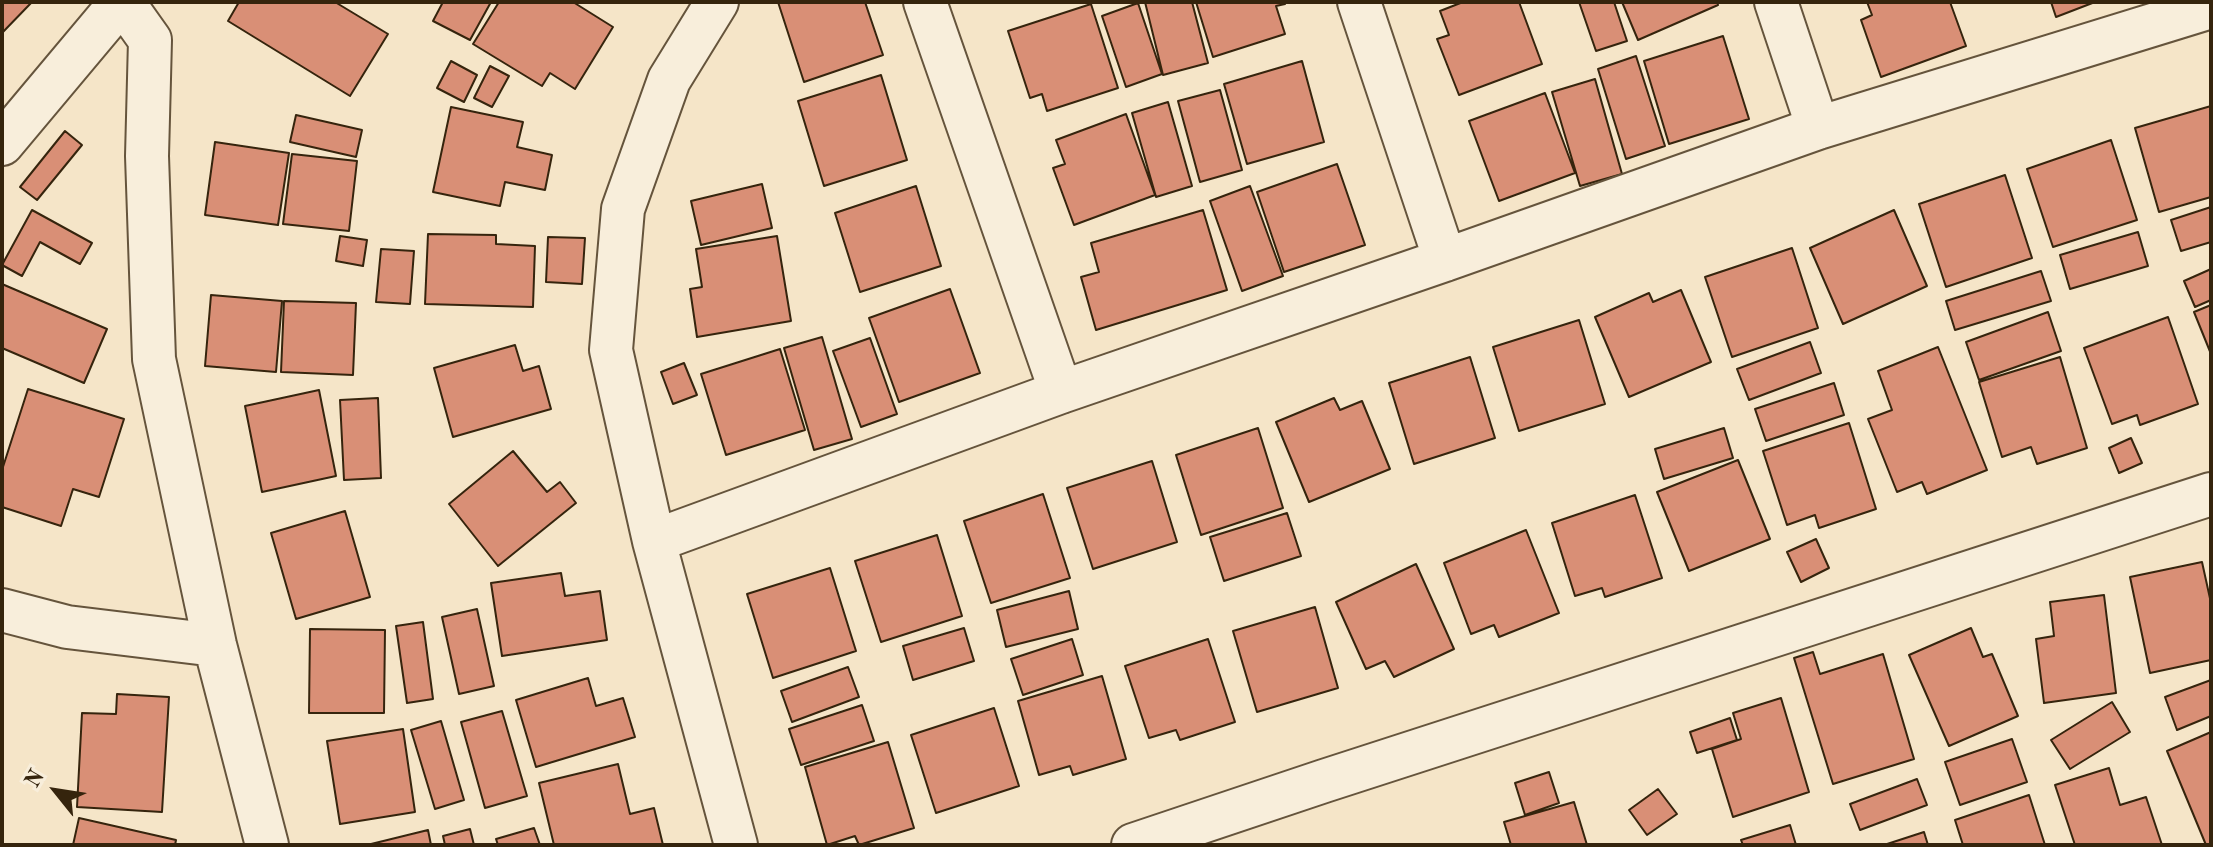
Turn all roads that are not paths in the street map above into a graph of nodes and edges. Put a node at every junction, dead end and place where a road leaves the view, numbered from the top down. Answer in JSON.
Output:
{"nodes":[{"id":1,"x":122,"y":2,"type":"edge"},
{"id":2,"x":717,"y":2,"type":"edge"},
{"id":3,"x":925,"y":2,"type":"edge"},
{"id":4,"x":1359,"y":2,"type":"edge"},
{"id":5,"x":1776,"y":2,"type":"edge"},
{"id":6,"x":2209,"y":5,"type":"edge"},
{"id":7,"x":1818,"y":128,"type":"junction"},
{"id":8,"x":2,"y":144,"type":"edge"},
{"id":9,"x":1445,"y":260,"type":"junction"},
{"id":10,"x":1061,"y":392,"type":"junction"},
{"id":11,"x":2211,"y":494,"type":"edge"},
{"id":12,"x":654,"y":541,"type":"junction"},
{"id":13,"x":2,"y":610,"type":"edge"},
{"id":14,"x":215,"y":645,"type":"junction"},
{"id":15,"x":267,"y":845,"type":"edge"},
{"id":16,"x":736,"y":845,"type":"edge"},
{"id":17,"x":1133,"y":845,"type":"edge"}],
"edges":[{"from":1,"to":8,"type":"street"},
{"from":1,"to":14,"type":"street"},
{"from":2,"to":12,"type":"street"},
{"from":3,"to":10,"type":"street"},
{"from":4,"to":9,"type":"street"},
{"from":5,"to":7,"type":"street"},
{"from":6,"to":7,"type":"street"},
{"from":7,"to":9,"type":"street"},
{"from":9,"to":10,"type":"street"},
{"from":10,"to":12,"type":"street"},
{"from":11,"to":17,"type":"street"},
{"from":12,"to":16,"type":"street"},
{"from":13,"to":14,"type":"street"},
{"from":14,"to":15,"type":"street"}]}
